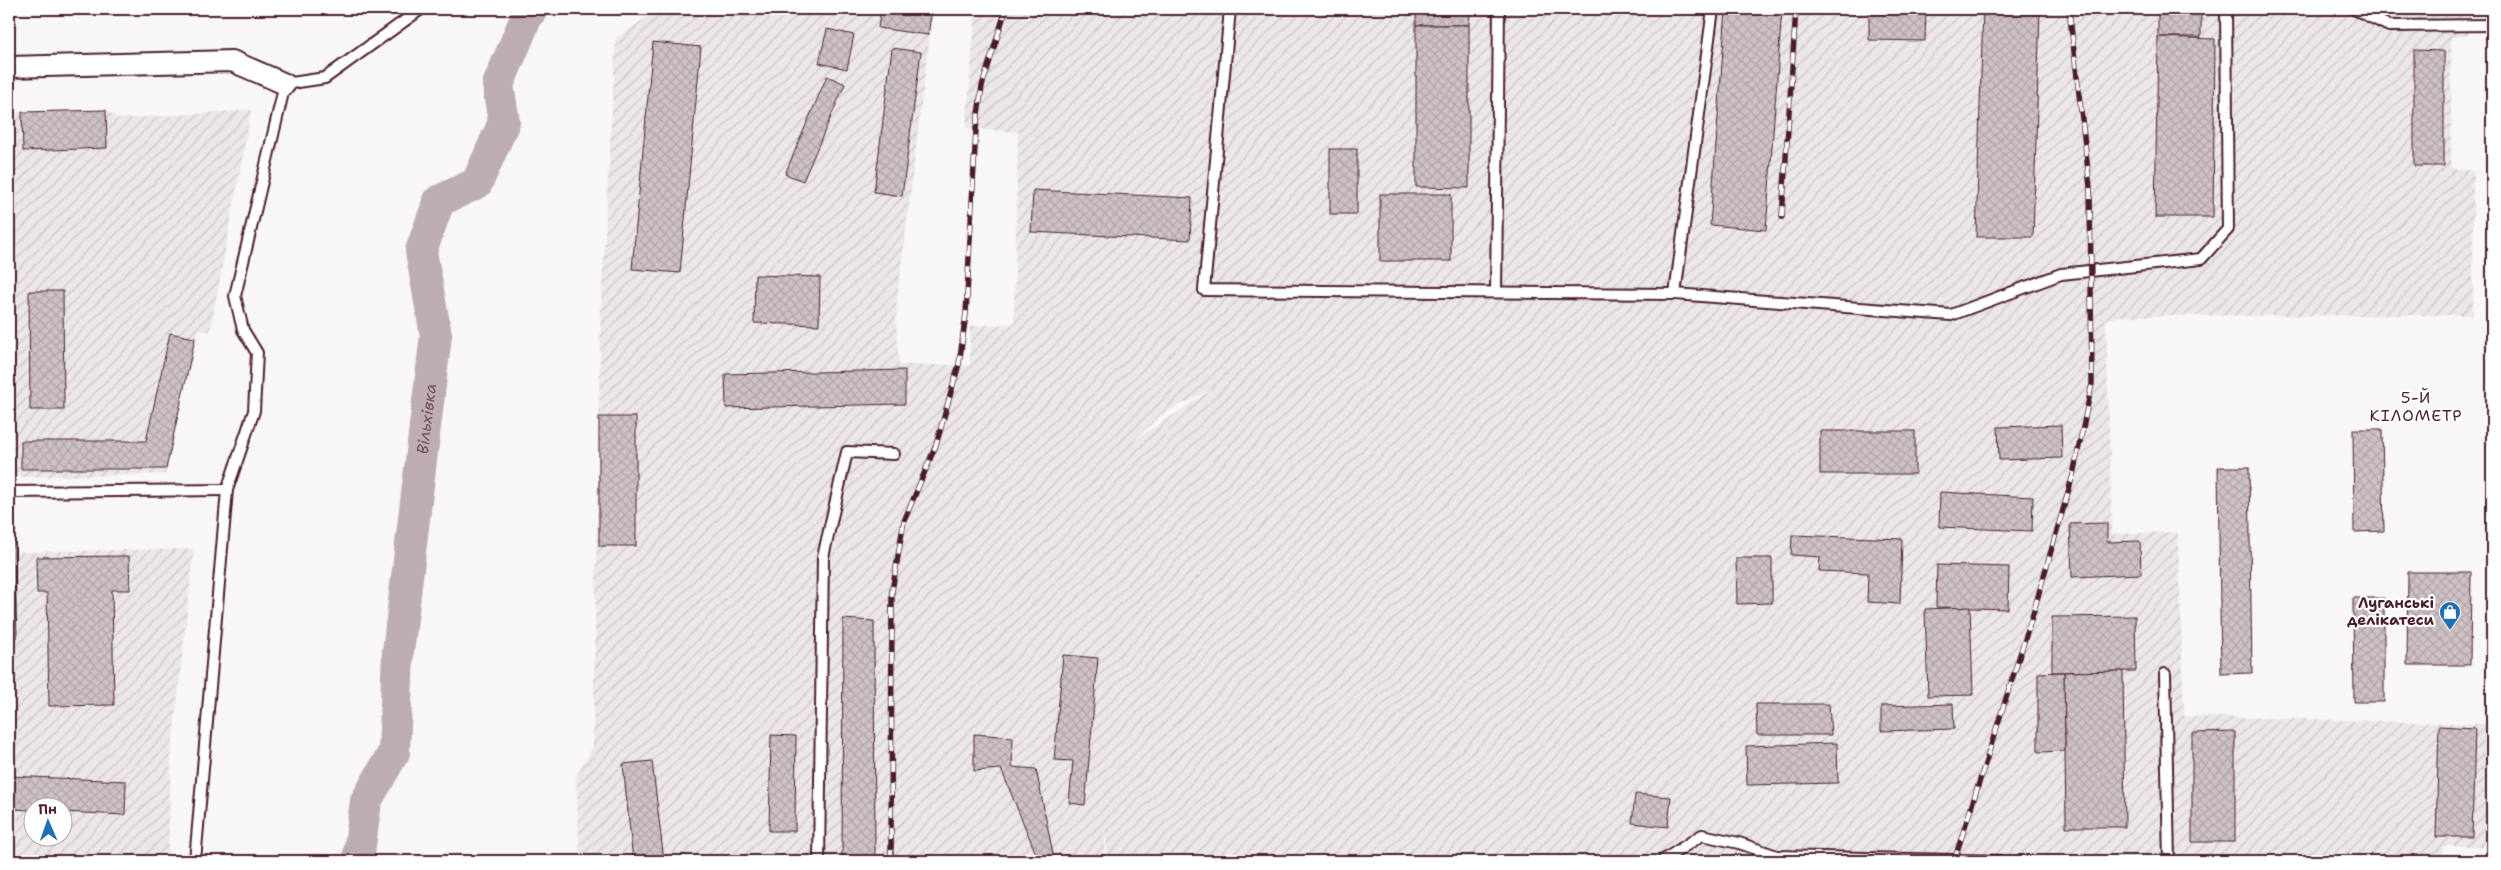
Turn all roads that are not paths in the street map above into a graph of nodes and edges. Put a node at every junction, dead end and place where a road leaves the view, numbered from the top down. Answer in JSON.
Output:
{"nodes":[{"id":1,"x":421,"y":9,"type":"edge"},
{"id":2,"x":1230,"y":9,"type":"edge"},
{"id":3,"x":1499,"y":9,"type":"edge"},
{"id":4,"x":1713,"y":9,"type":"edge"},
{"id":5,"x":2226,"y":9,"type":"edge"},
{"id":6,"x":2354,"y":9,"type":"edge"},
{"id":7,"x":2492,"y":25,"type":"edge"},
{"id":8,"x":9,"y":67,"type":"edge"},
{"id":9,"x":286,"y":84,"type":"junction"},
{"id":10,"x":1496,"y":292,"type":"junction"},
{"id":11,"x":1675,"y":294,"type":"junction"},
{"id":12,"x":894,"y":454,"type":"dead end"},
{"id":13,"x":227,"y":490,"type":"junction"},
{"id":14,"x":9,"y":492,"type":"edge"},
{"id":15,"x":2165,"y":674,"type":"dead end"},
{"id":16,"x":1777,"y":859,"type":"edge"},
{"id":17,"x":196,"y":861,"type":"edge"},
{"id":18,"x":819,"y":861,"type":"edge"},
{"id":19,"x":1662,"y":861,"type":"edge"},
{"id":20,"x":1999,"y":861,"type":"edge"},
{"id":21,"x":2169,"y":861,"type":"edge"}],
"edges":[{"from":1,"to":9,"type":"lane"},
{"from":2,"to":10,"type":"lane"},
{"from":3,"to":10,"type":"lane"},
{"from":4,"to":11,"type":"lane"},
{"from":5,"to":11,"type":"lane"},
{"from":6,"to":7,"type":"lane"},
{"from":8,"to":9,"type":"street"},
{"from":9,"to":13,"type":"lane"},
{"from":10,"to":11,"type":"lane"},
{"from":12,"to":18,"type":"lane"},
{"from":13,"to":14,"type":"lane"},
{"from":13,"to":17,"type":"lane"},
{"from":15,"to":21,"type":"lane"},
{"from":16,"to":19,"type":"lane"},
{"from":16,"to":20,"type":"lane"}]}
